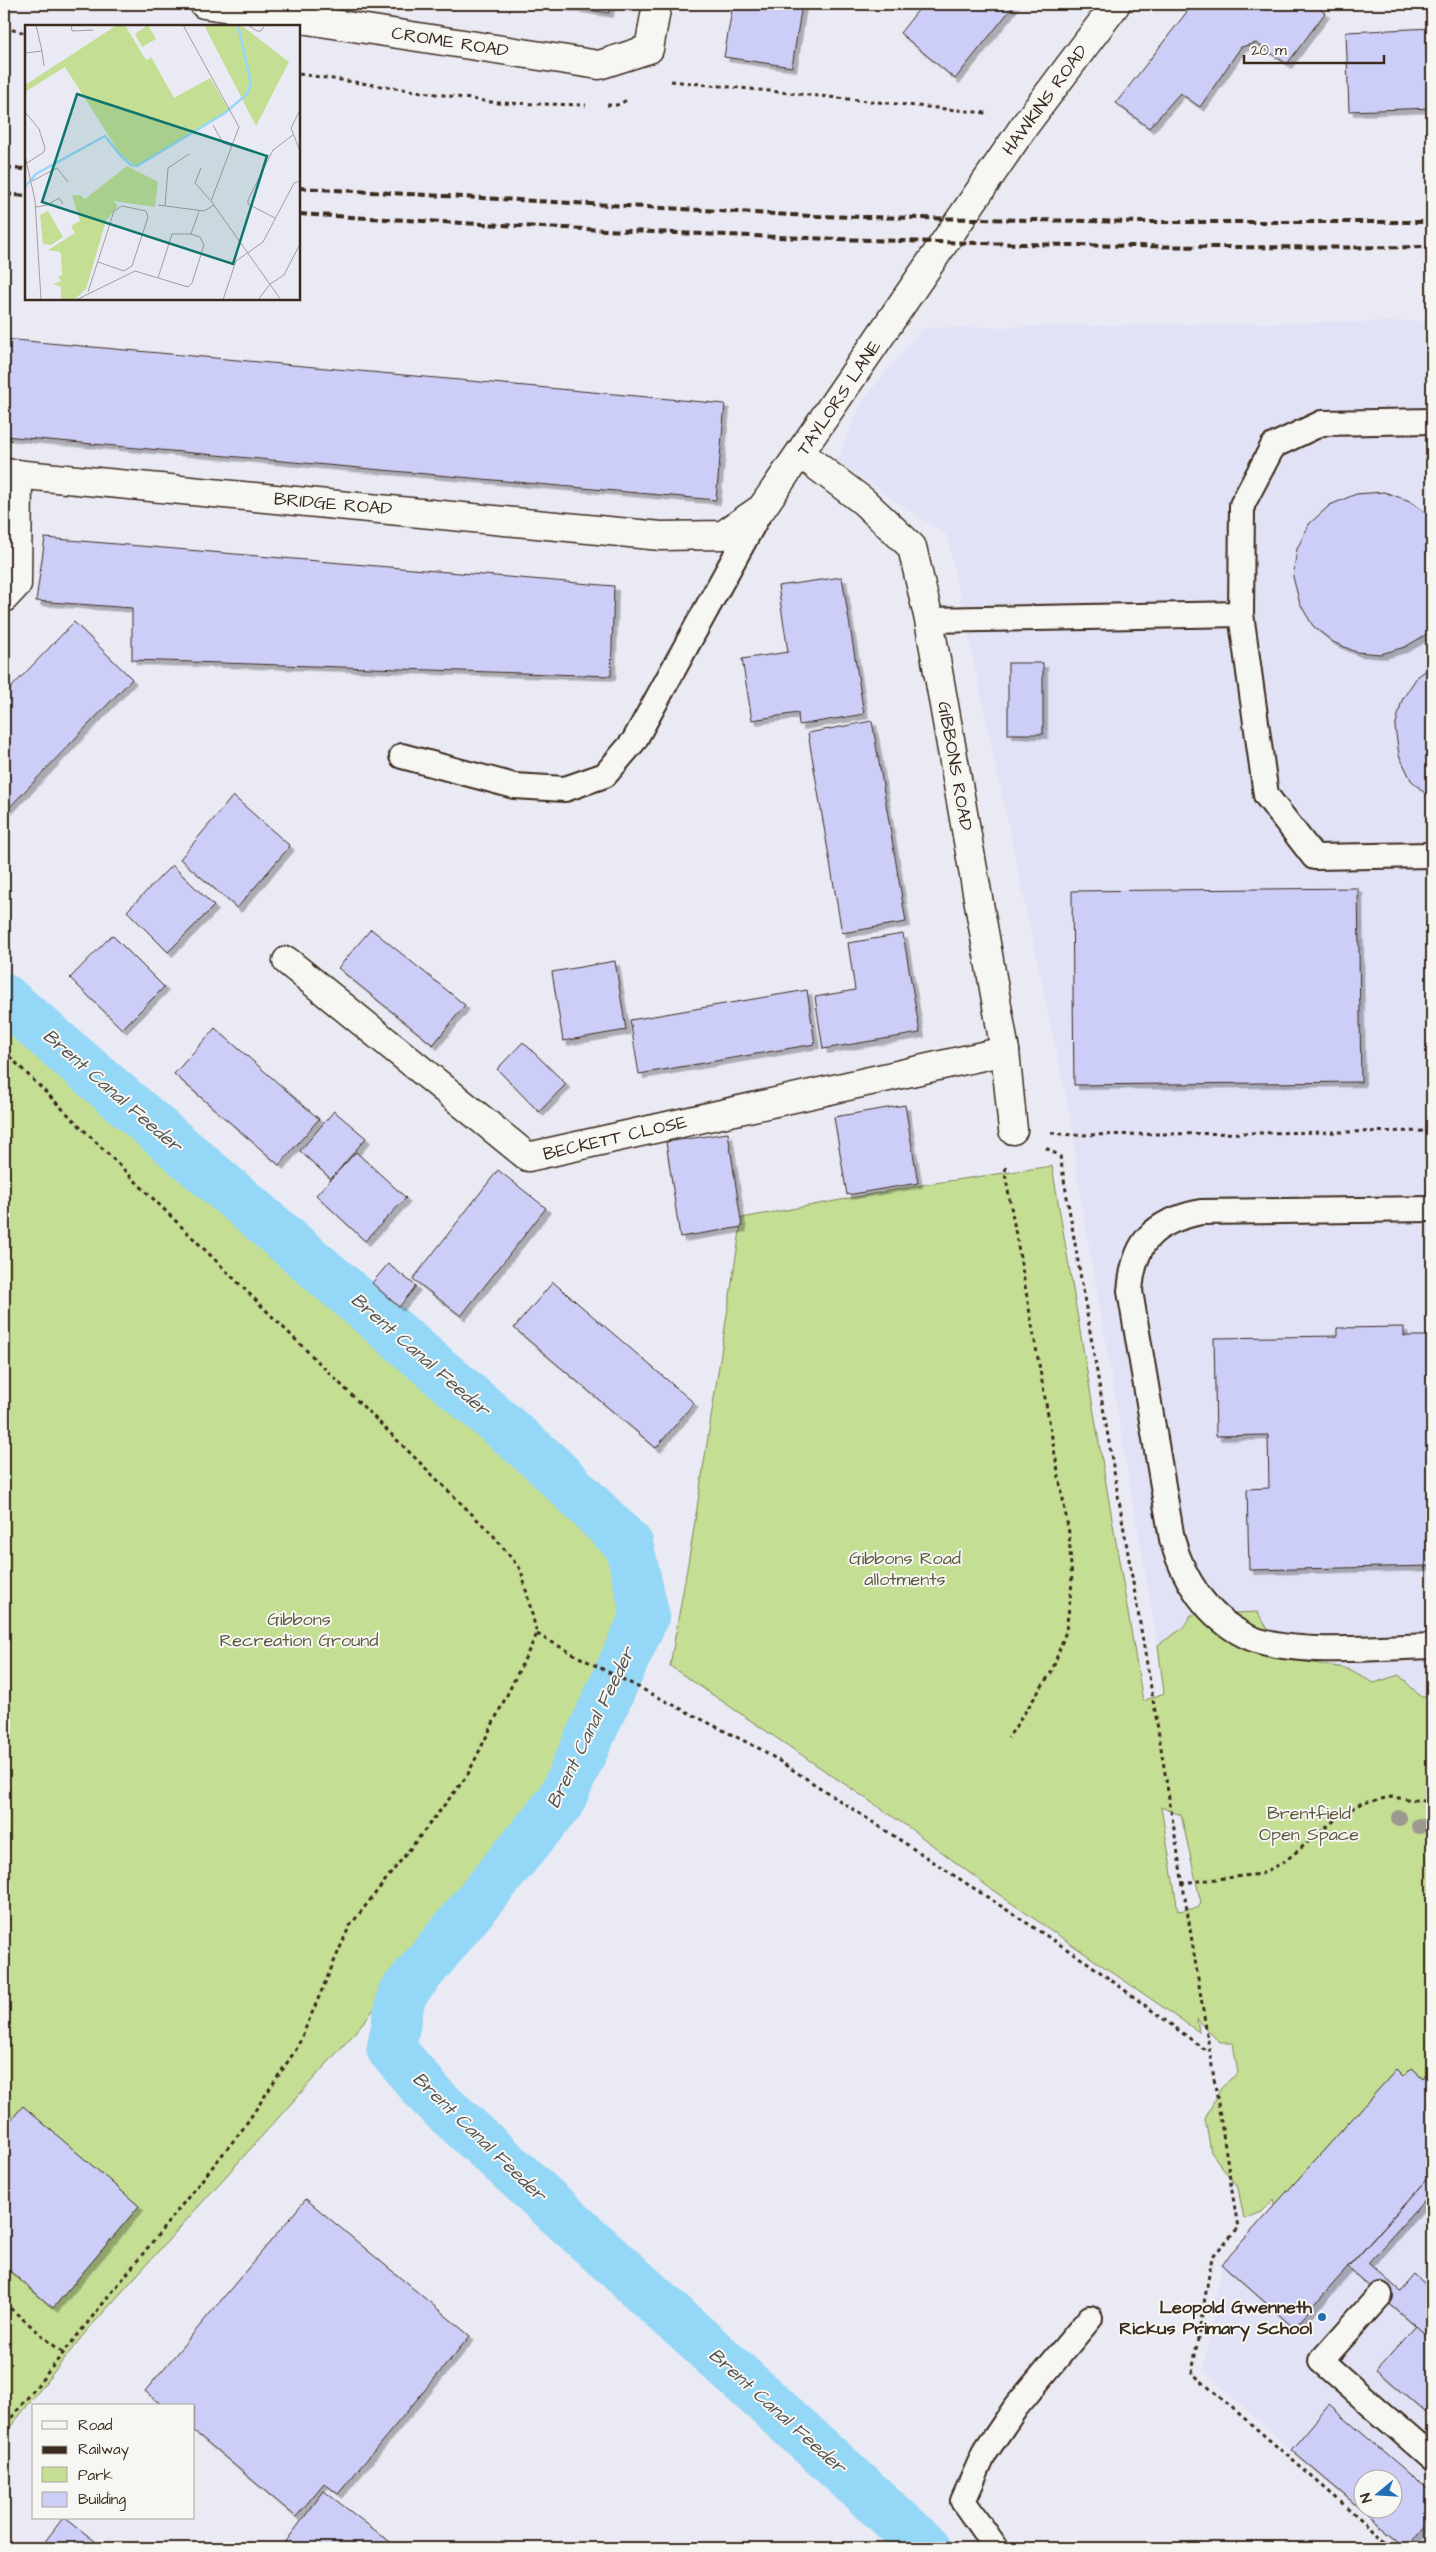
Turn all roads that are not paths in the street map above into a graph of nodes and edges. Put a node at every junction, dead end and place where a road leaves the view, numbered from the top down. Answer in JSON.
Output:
{"nodes":[{"id":1,"x":204,"y":4,"type":"edge"},
{"id":2,"x":657,"y":4,"type":"edge"},
{"id":3,"x":1116,"y":4,"type":"edge"},
{"id":4,"x":976,"y":197,"type":"joint"},
{"id":5,"x":1432,"y":421,"type":"edge"},
{"id":6,"x":801,"y":454,"type":"junction"},
{"id":7,"x":11,"y":474,"type":"edge"},
{"id":8,"x":762,"y":508,"type":"junction"},
{"id":9,"x":661,"y":536,"type":"joint"},
{"id":10,"x":4,"y":598,"type":"edge"},
{"id":11,"x":1241,"y":614,"type":"junction"},
{"id":12,"x":929,"y":620,"type":"junction"},
{"id":13,"x":402,"y":756,"type":"dead end"},
{"id":14,"x":1432,"y":855,"type":"edge"},
{"id":15,"x":287,"y":961,"type":"dead end"},
{"id":16,"x":1005,"y":1051,"type":"junction"},
{"id":17,"x":1013,"y":1130,"type":"road end"},
{"id":18,"x":1432,"y":1209,"type":"edge"},
{"id":19,"x":1432,"y":1646,"type":"edge"},
{"id":20,"x":1380,"y":2295,"type":"dead end"},
{"id":21,"x":1090,"y":2318,"type":"dead end"},
{"id":22,"x":1432,"y":2458,"type":"edge"},
{"id":23,"x":996,"y":2548,"type":"edge"}],
"edges":[{"from":1,"to":2,"type":"street","name":"CROME ROAD"},
{"from":3,"to":4,"type":"street","name":"HAWKINS ROAD"},
{"from":4,"to":6,"type":"street","name":"TAYLORS LANE"},
{"from":5,"to":11,"type":"lane"},
{"from":6,"to":8,"type":"street","name":"TAYLORS LANE"},
{"from":6,"to":12,"type":"street","name":"GIBBONS ROAD"},
{"from":7,"to":9,"type":"street","name":"BRIDGE ROAD"},
{"from":7,"to":10,"type":"street"},
{"from":8,"to":9,"type":"street","name":"TAYLORS LANE"},
{"from":8,"to":13,"type":"lane"},
{"from":11,"to":12,"type":"lane"},
{"from":11,"to":14,"type":"lane"},
{"from":12,"to":16,"type":"street","name":"GIBBONS ROAD"},
{"from":15,"to":16,"type":"street","name":"BECKETT CLOSE"},
{"from":16,"to":17,"type":"street","name":"GIBBONS ROAD"},
{"from":18,"to":19,"type":"lane"},
{"from":20,"to":22,"type":"lane"},
{"from":21,"to":23,"type":"lane"}]}
